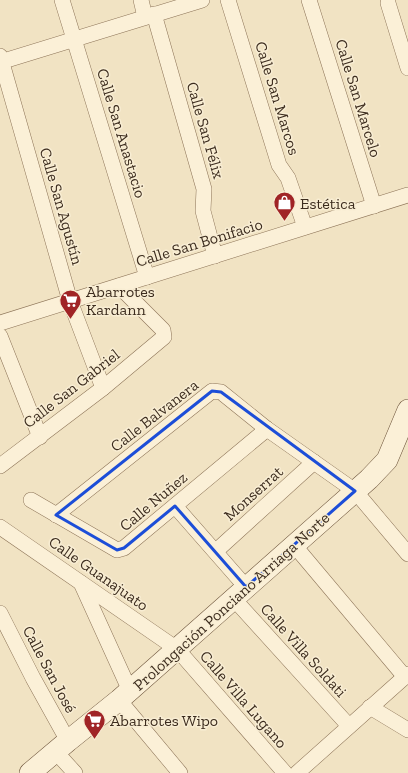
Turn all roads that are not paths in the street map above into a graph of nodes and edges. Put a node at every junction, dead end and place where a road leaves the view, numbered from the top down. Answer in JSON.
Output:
{"nodes":[{"id":1,"x":62,"y":0,"type":"edge"},
{"id":2,"x":141,"y":0,"type":"edge"},
{"id":3,"x":202,"y":0,"type":"edge"},
{"id":4,"x":228,"y":0,"type":"edge"},
{"id":5,"x":309,"y":0,"type":"edge"},
{"id":6,"x":388,"y":3,"type":"dead end"},
{"id":7,"x":150,"y":16,"type":"junction"},
{"id":8,"x":74,"y":39,"type":"junction"},
{"id":9,"x":1,"y":60,"type":"edge"},
{"id":10,"x":408,"y":68,"type":"edge"},
{"id":11,"x":408,"y":195,"type":"edge"},
{"id":12,"x":374,"y":206,"type":"junction"},
{"id":13,"x":305,"y":227,"type":"junction"},
{"id":14,"x":215,"y":256,"type":"junction"},
{"id":15,"x":147,"y":277,"type":"junction"},
{"id":16,"x":119,"y":286,"type":"junction"},
{"id":17,"x":70,"y":301,"type":"junction"},
{"id":18,"x":0,"y":323,"type":"edge"},
{"id":19,"x":0,"y":336,"type":"edge"},
{"id":20,"x":103,"y":388,"type":"junction"},
{"id":21,"x":406,"y":423,"type":"edge"},
{"id":22,"x":267,"y":429,"type":"junction"},
{"id":23,"x":40,"y":437,"type":"junction"},
{"id":24,"x":314,"y":462,"type":"junction"},
{"id":25,"x":0,"y":466,"type":"edge"},
{"id":26,"x":355,"y":490,"type":"junction"},
{"id":27,"x":31,"y":500,"type":"dead end"},
{"id":28,"x":175,"y":506,"type":"junction"},
{"id":29,"x":56,"y":515,"type":"junction"},
{"id":30,"x":0,"y":527,"type":"edge"},
{"id":31,"x":294,"y":545,"type":"junction"},
{"id":32,"x":216,"y":551,"type":"junction"},
{"id":33,"x":408,"y":554,"type":"edge"},
{"id":34,"x":81,"y":583,"type":"junction"},
{"id":35,"x":240,"y":592,"type":"junction"},
{"id":36,"x":0,"y":613,"type":"edge"},
{"id":37,"x":177,"y":649,"type":"junction"},
{"id":38,"x":407,"y":675,"type":"edge"},
{"id":39,"x":124,"y":695,"type":"junction"},
{"id":40,"x":370,"y":707,"type":"junction"},
{"id":41,"x":348,"y":726,"type":"junction"},
{"id":42,"x":408,"y":730,"type":"edge"},
{"id":43,"x":62,"y":746,"type":"junction"},
{"id":44,"x":30,"y":773,"type":"edge"},
{"id":45,"x":75,"y":773,"type":"edge"},
{"id":46,"x":180,"y":773,"type":"edge"},
{"id":47,"x":285,"y":773,"type":"edge"},
{"id":48,"x":296,"y":773,"type":"edge"}],
"edges":[{"from":1,"to":8,"type":"street","name":"Calle San Anastacio"},
{"from":2,"to":7,"type":"street","name":"Calle San Félix"},
{"from":3,"to":7,"type":"street"},
{"from":4,"to":13,"type":"street","name":"Calle San Marcos"},
{"from":5,"to":12,"type":"street","name":"Calle San Marcelo"},
{"from":6,"to":10,"type":"street"},
{"from":7,"to":8,"type":"street"},
{"from":7,"to":14,"type":"street","name":"Calle San Félix"},
{"from":8,"to":9,"type":"street"},
{"from":8,"to":15,"type":"street","name":"Calle San Anastacio"},
{"from":9,"to":17,"type":"street","name":"Calle San Agustín"},
{"from":11,"to":12,"type":"street","name":"Calle San Bonifacio"},
{"from":12,"to":13,"type":"street","name":"Calle San Bonifacio"},
{"from":13,"to":14,"type":"street","name":"Calle San Bonifacio"},
{"from":14,"to":15,"type":"street","name":"Calle San Bonifacio"},
{"from":15,"to":16,"type":"street","name":"Calle San Bonifacio"},
{"from":16,"to":17,"type":"street","name":"Calle San Bonifacio"},
{"from":16,"to":20,"type":"street","name":"Calle San Gabriel"},
{"from":17,"to":18,"type":"street","name":"Calle San Bonifacio"},
{"from":17,"to":20,"type":"street","name":"Calle San Agustín"},
{"from":19,"to":23,"type":"street"},
{"from":20,"to":23,"type":"street","name":"Calle San Gabriel"},
{"from":21,"to":26,"type":"street","name":"Prolongación Ponciano Arriaga Norte"},
{"from":22,"to":24,"type":"street","name":"Calle Balvanera"},
{"from":22,"to":28,"type":"street","name":"Calle Nuñez"},
{"from":22,"to":29,"type":"street","name":"Calle Balvanera"},
{"from":23,"to":25,"type":"street","name":"Calle San Gabriel"},
{"from":24,"to":26,"type":"street","name":"Calle Balvanera"},
{"from":24,"to":32,"type":"street","name":"Monserrat"},
{"from":26,"to":31,"type":"street","name":"Prolongación Ponciano Arriaga Norte"},
{"from":26,"to":33,"type":"street","name":"Calle Balvanera"},
{"from":27,"to":29,"type":"street","name":"Calle Nuñez"},
{"from":28,"to":29,"type":"street","name":"Calle Nuñez"},
{"from":28,"to":32,"type":"street","name":"Calle Villa Soldati"},
{"from":30,"to":34,"type":"street","name":"Calle Guanajuato"},
{"from":31,"to":35,"type":"street","name":"Prolongación Ponciano Arriaga Norte"},
{"from":31,"to":38,"type":"street"},
{"from":32,"to":35,"type":"street","name":"Calle Villa Soldati"},
{"from":34,"to":37,"type":"street","name":"Calle Guanajuato"},
{"from":34,"to":39,"type":"street"},
{"from":35,"to":37,"type":"street","name":"Prolongación Ponciano Arriaga Norte"},
{"from":35,"to":41,"type":"street","name":"Calle Villa Soldati"},
{"from":36,"to":43,"type":"street","name":"Calle San José"},
{"from":37,"to":39,"type":"street","name":"Prolongación Ponciano Arriaga Norte"},
{"from":37,"to":47,"type":"street","name":"Calle Villa Lugano"},
{"from":38,"to":40,"type":"street"},
{"from":39,"to":43,"type":"street","name":"Prolongación Ponciano Arriaga Norte"},
{"from":39,"to":46,"type":"street"},
{"from":40,"to":41,"type":"street"},
{"from":40,"to":42,"type":"street"},
{"from":41,"to":48,"type":"street"},
{"from":43,"to":44,"type":"street","name":"Prolongación Ponciano Arriaga Norte"},
{"from":43,"to":45,"type":"street","name":"Calle San José"}]}
